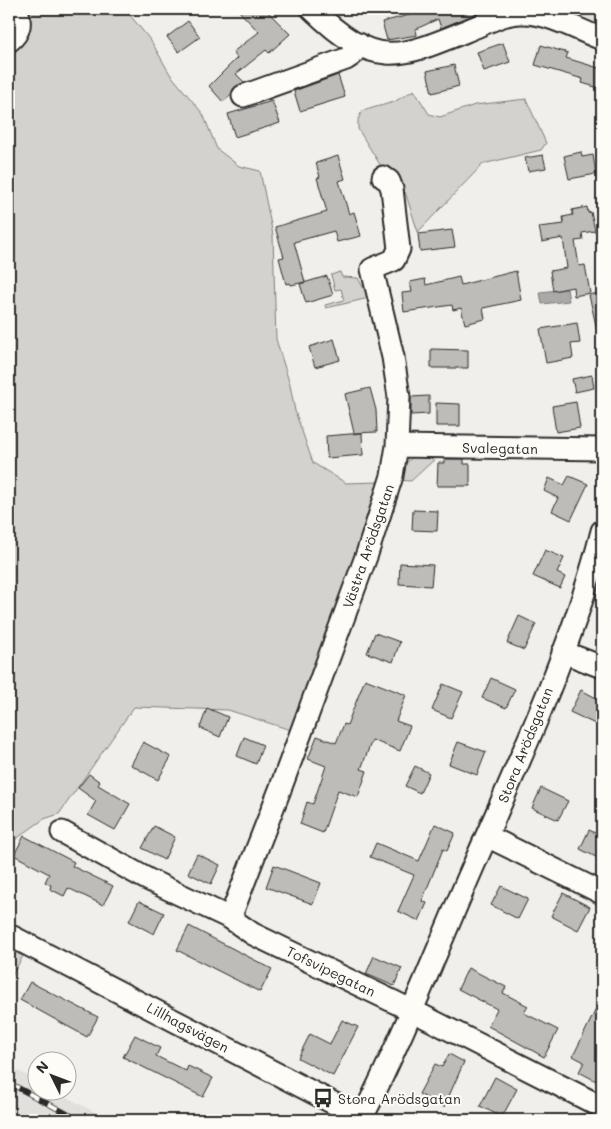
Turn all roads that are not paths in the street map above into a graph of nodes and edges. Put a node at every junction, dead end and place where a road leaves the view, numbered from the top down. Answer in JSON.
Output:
{"nodes":[{"id":1,"x":17,"y":9,"type":"edge"},
{"id":2,"x":312,"y":9,"type":"edge"},
{"id":3,"x":602,"y":39,"type":"edge"},
{"id":4,"x":9,"y":41,"type":"edge"},
{"id":5,"x":359,"y":44,"type":"junction"},
{"id":6,"x":243,"y":96,"type":"dead end"},
{"id":7,"x":383,"y":177,"type":"dead end"},
{"id":8,"x":397,"y":446,"type":"junction"},
{"id":9,"x":602,"y":449,"type":"edge"},
{"id":10,"x":602,"y":531,"type":"edge"},
{"id":11,"x":563,"y":652,"type":"junction"},
{"id":12,"x":602,"y":667,"type":"edge"},
{"id":13,"x":62,"y":832,"type":"dead end"},
{"id":14,"x":487,"y":836,"type":"junction"},
{"id":15,"x":602,"y":893,"type":"edge"},
{"id":16,"x":230,"y":918,"type":"junction"},
{"id":17,"x":9,"y":935,"type":"edge"},
{"id":18,"x":413,"y":1011,"type":"junction"},
{"id":19,"x":602,"y":1108,"type":"edge"},
{"id":20,"x":364,"y":1119,"type":"edge"}],
"edges":[{"from":1,"to":4,"type":"street"},
{"from":2,"to":5,"type":"street"},
{"from":3,"to":5,"type":"street"},
{"from":5,"to":6,"type":"street"},
{"from":7,"to":8,"type":"street","name":"Västra Arödsgatan"},
{"from":8,"to":9,"type":"street","name":"Svalegatan"},
{"from":8,"to":16,"type":"street","name":"Västra Arödsgatan"},
{"from":10,"to":11,"type":"street","name":"Stora Arödsgatan"},
{"from":11,"to":12,"type":"street"},
{"from":11,"to":14,"type":"street","name":"Stora Arödsgatan"},
{"from":13,"to":16,"type":"street","name":"Tofsvipegatan"},
{"from":14,"to":15,"type":"street"},
{"from":14,"to":18,"type":"street","name":"Stora Arödsgatan"},
{"from":16,"to":18,"type":"street","name":"Tofsvipegatan"},
{"from":17,"to":20,"type":"street","name":"Lillhagsvägen"},
{"from":18,"to":19,"type":"street","name":"Tofsvipegatan"},
{"from":18,"to":20,"type":"street","name":"Stora Arödsgatan"}]}
